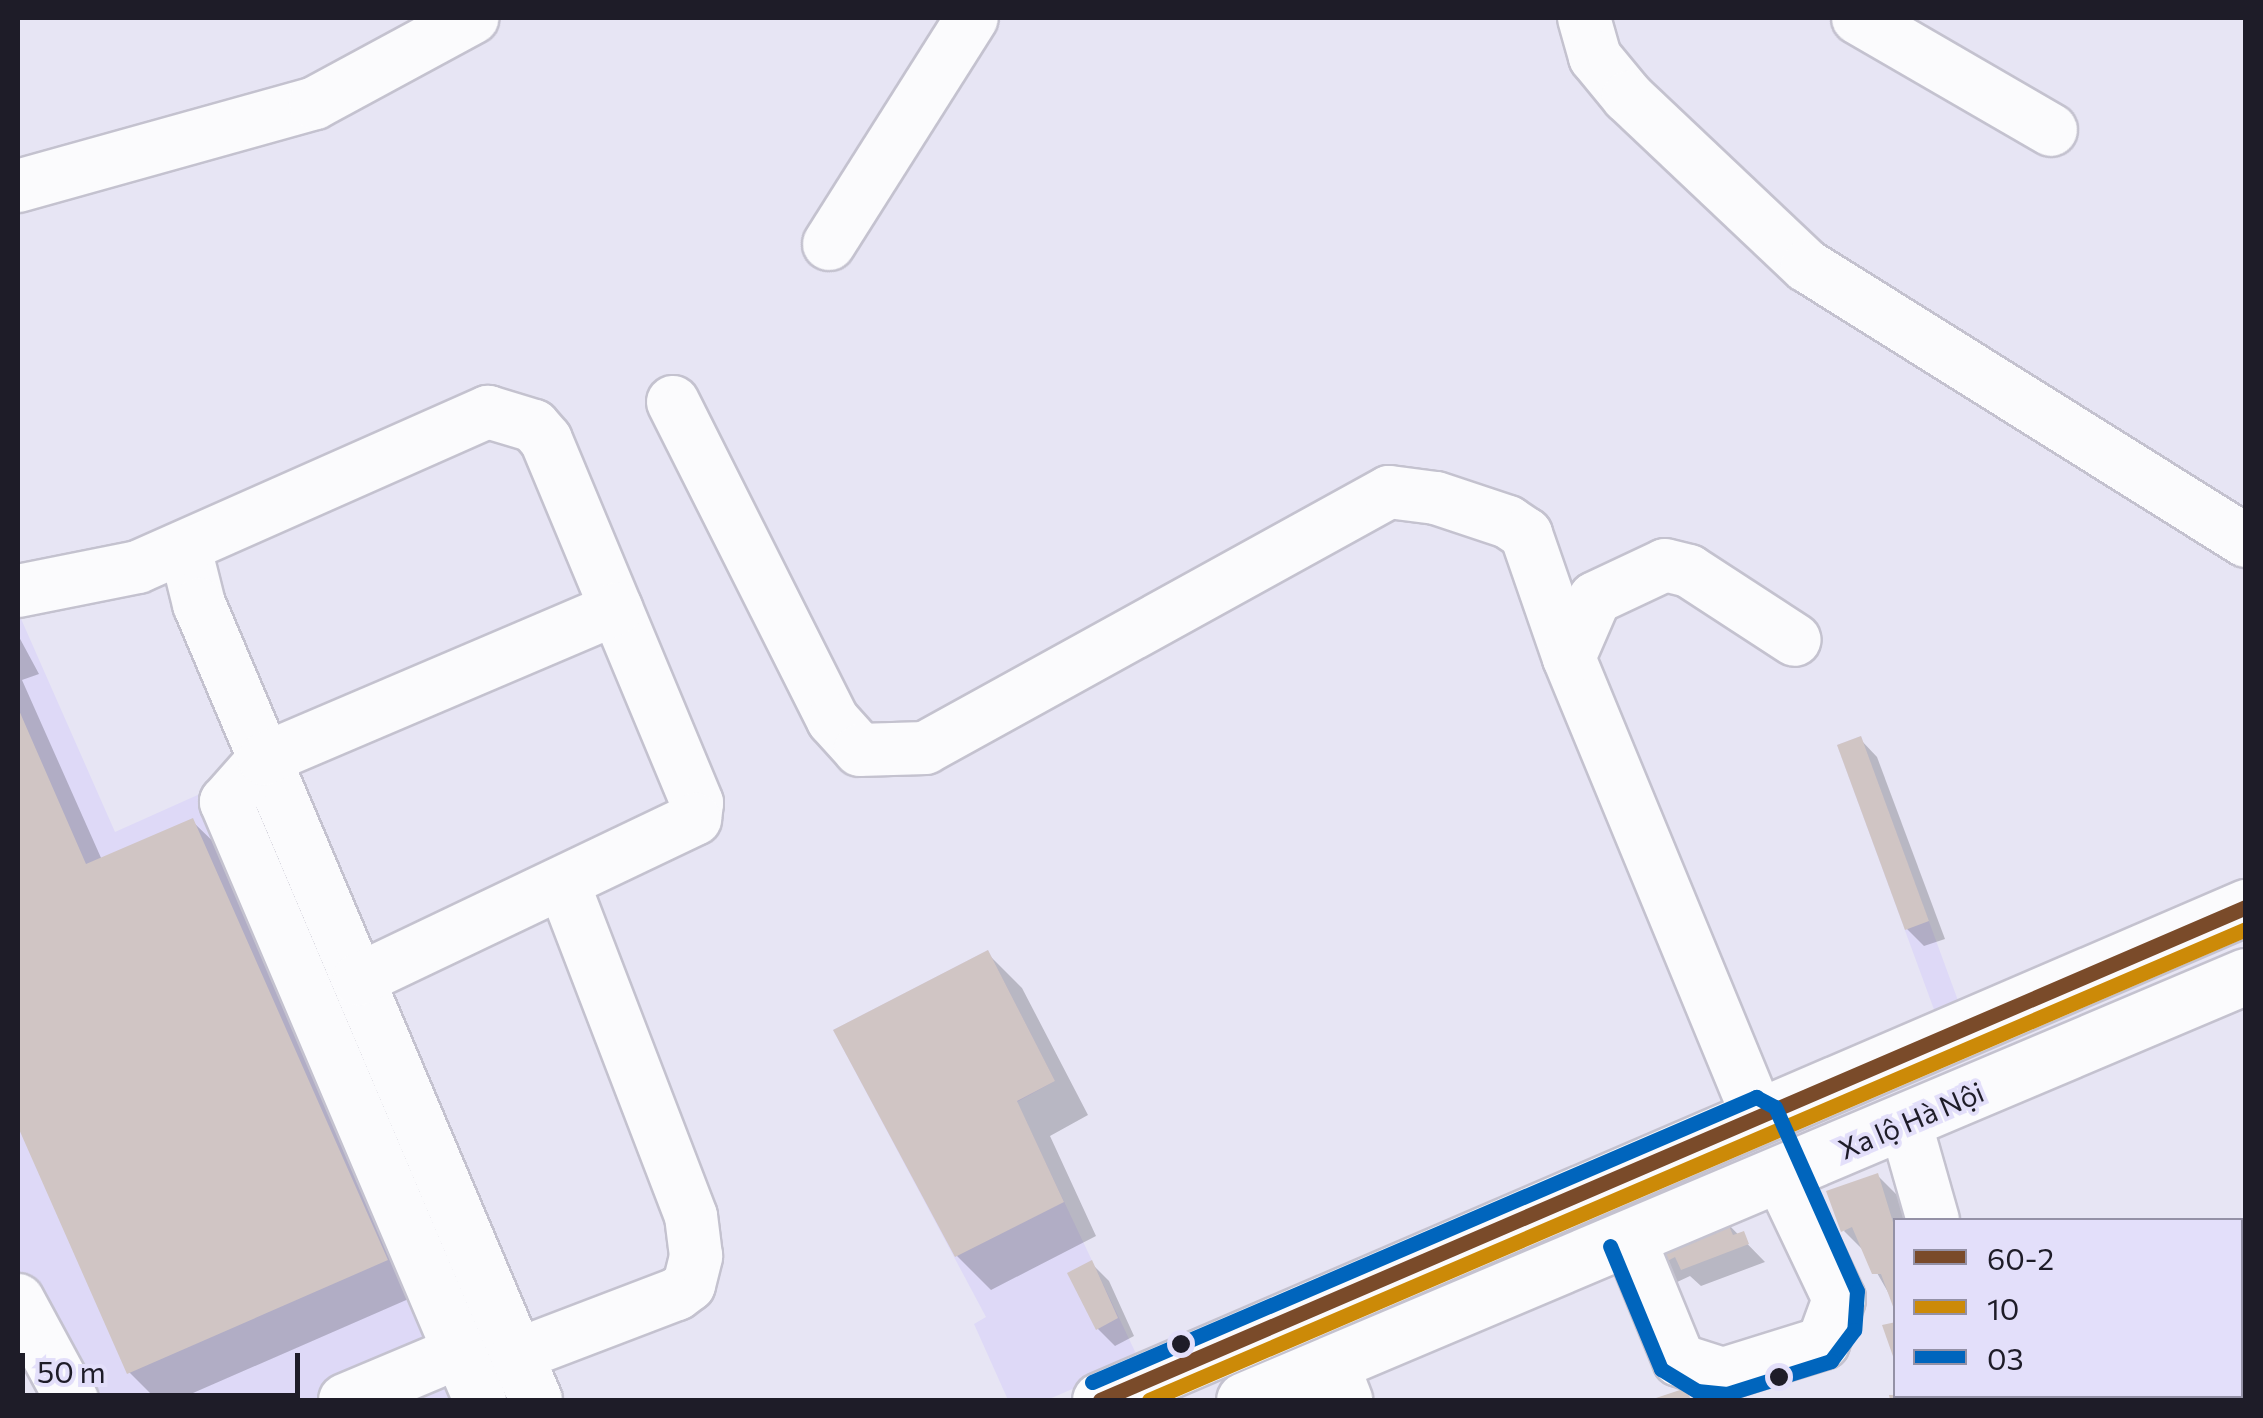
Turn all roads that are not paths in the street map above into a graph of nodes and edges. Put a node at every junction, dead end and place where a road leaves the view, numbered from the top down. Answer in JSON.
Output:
{"nodes":[{"id":1,"x":472,"y":18,"type":"edge"},
{"id":2,"x":972,"y":18,"type":"edge"},
{"id":3,"x":1584,"y":18,"type":"edge"},
{"id":4,"x":1858,"y":18,"type":"edge"},
{"id":5,"x":2051,"y":130,"type":"dead end"},
{"id":6,"x":18,"y":186,"type":"edge"},
{"id":7,"x":829,"y":244,"type":"dead end"},
{"id":8,"x":674,"y":402,"type":"dead end"},
{"id":9,"x":2246,"y":541,"type":"edge"},
{"id":10,"x":184,"y":548,"type":"junction"},
{"id":11,"x":18,"y":591,"type":"edge"},
{"id":12,"x":616,"y":609,"type":"junction"},
{"id":13,"x":1794,"y":640,"type":"dead end"},
{"id":14,"x":1569,"y":658,"type":"junction"},
{"id":15,"x":264,"y":758,"type":"junction"},
{"id":16,"x":563,"y":883,"type":"junction"},
{"id":17,"x":2246,"y":906,"type":"edge"},
{"id":18,"x":2246,"y":976,"type":"edge"},
{"id":19,"x":358,"y":980,"type":"junction"},
{"id":20,"x":1885,"y":1062,"type":"junction"},
{"id":21,"x":1758,"y":1117,"type":"junction"},
{"id":22,"x":1906,"y":1122,"type":"junction"},
{"id":23,"x":1780,"y":1175,"type":"junction"},
{"id":24,"x":1932,"y":1218,"type":"edge"},
{"id":25,"x":1629,"y":1238,"type":"junction"},
{"id":26,"x":18,"y":1300,"type":"edge"},
{"id":27,"x":458,"y":1352,"type":"junction"},
{"id":28,"x":526,"y":1378,"type":"edge"},
{"id":29,"x":1339,"y":1382,"type":"edge"},
{"id":30,"x":72,"y":1400,"type":"edge"},
{"id":31,"x":345,"y":1400,"type":"edge"},
{"id":32,"x":480,"y":1400,"type":"edge"},
{"id":33,"x":1100,"y":1400,"type":"edge"},
{"id":34,"x":1244,"y":1400,"type":"edge"}],
"edges":[{"from":1,"to":6,"type":"street"},
{"from":2,"to":7,"type":"street"},
{"from":3,"to":9,"type":"street"},
{"from":4,"to":5,"type":"street"},
{"from":8,"to":14,"type":"street"},
{"from":10,"to":11,"type":"street"},
{"from":10,"to":12,"type":"street"},
{"from":10,"to":15,"type":"street"},
{"from":12,"to":15,"type":"street"},
{"from":12,"to":16,"type":"street"},
{"from":13,"to":14,"type":"street"},
{"from":14,"to":21,"type":"street"},
{"from":15,"to":19,"type":"street"},
{"from":15,"to":27,"type":"street"},
{"from":16,"to":19,"type":"street"},
{"from":16,"to":28,"type":"street"},
{"from":17,"to":20,"type":"highway"},
{"from":18,"to":22,"type":"highway","name":"Xa lộ Hà Nội"},
{"from":19,"to":28,"type":"street"},
{"from":20,"to":21,"type":"highway"},
{"from":20,"to":22,"type":"highway"},
{"from":21,"to":23,"type":"highway"},
{"from":21,"to":33,"type":"highway"},
{"from":22,"to":23,"type":"highway","name":"Xa lộ Hà Nội"},
{"from":22,"to":24,"type":"street"},
{"from":23,"to":25,"type":"highway","name":"Xa lộ Hà Nội"},
{"from":23,"to":25,"type":"street"},
{"from":25,"to":29,"type":"highway","name":"Xa lộ Hà Nội"},
{"from":26,"to":30,"type":"street"},
{"from":27,"to":31,"type":"street"},
{"from":27,"to":32,"type":"street"},
{"from":29,"to":34,"type":"highway","name":"Xa lộ Hà Nội"}]}
